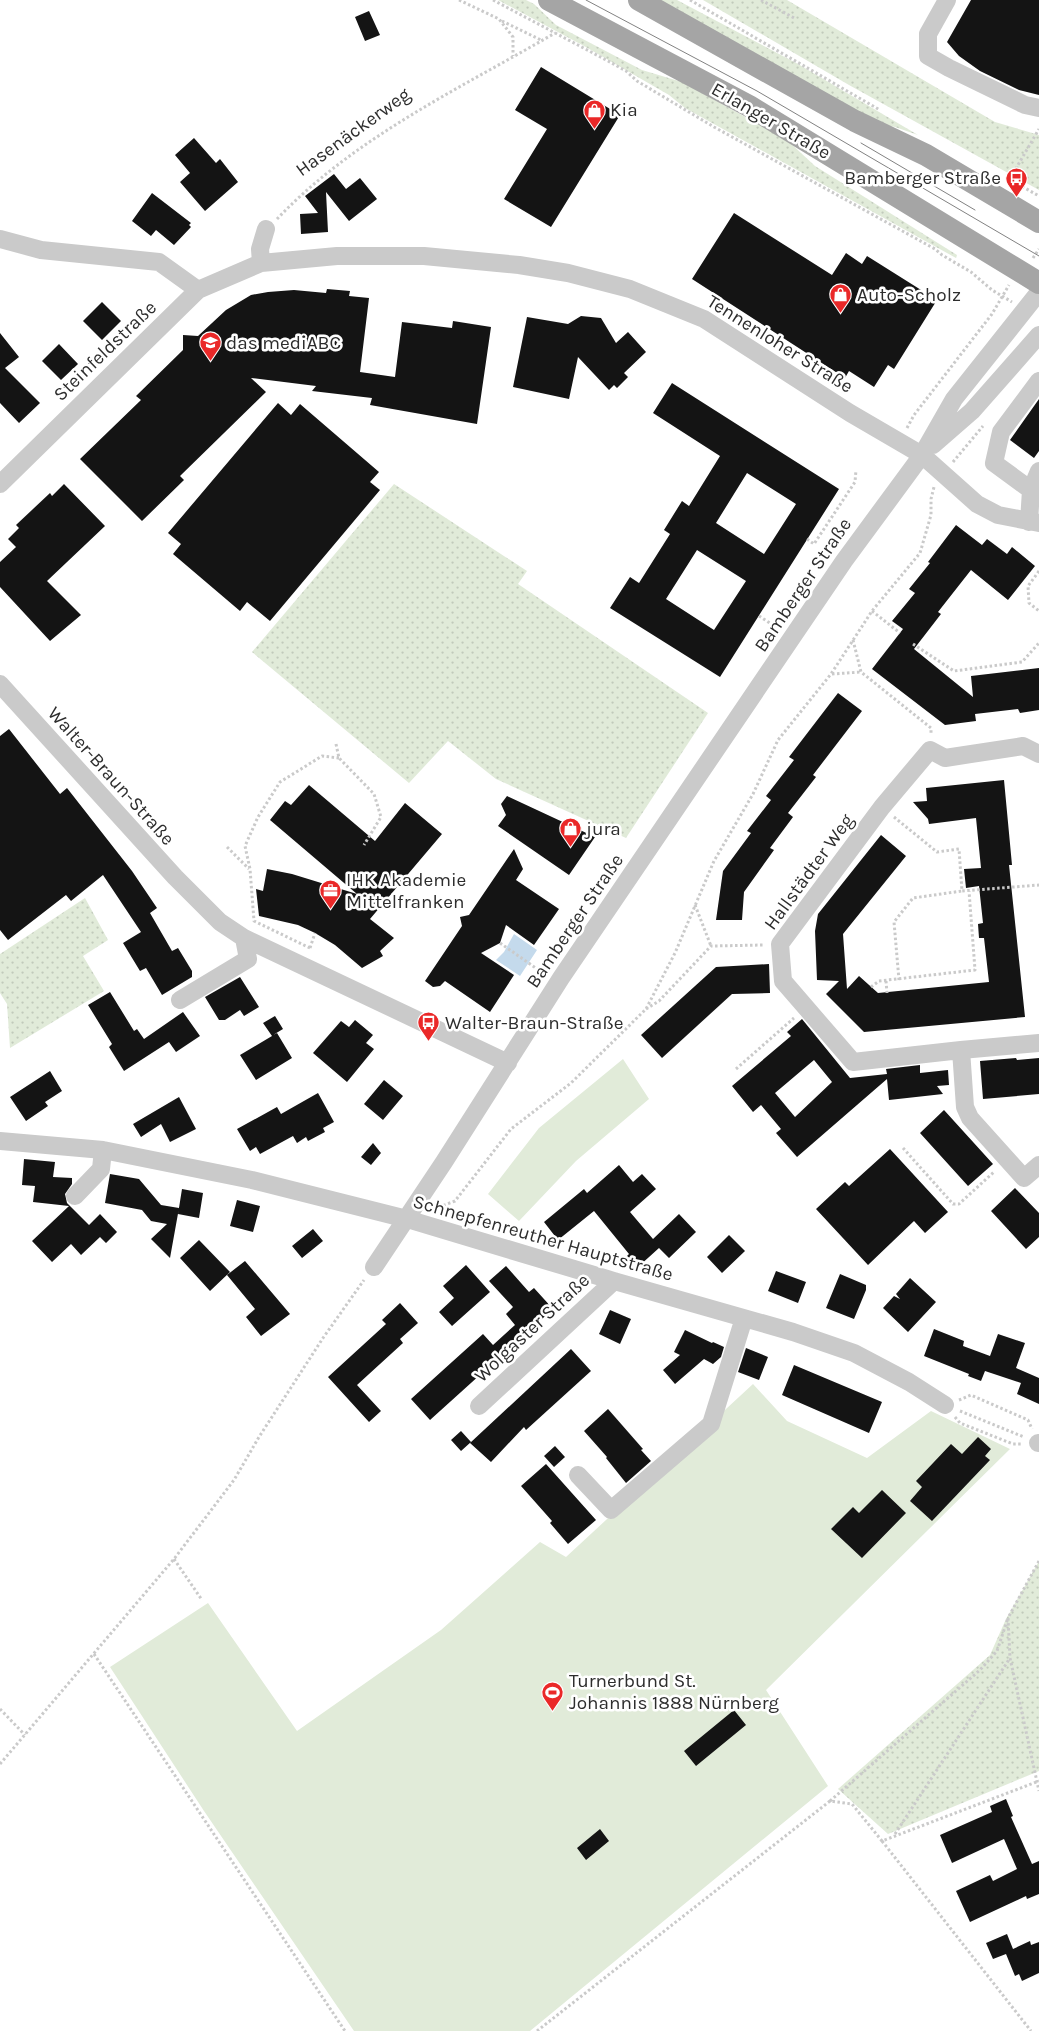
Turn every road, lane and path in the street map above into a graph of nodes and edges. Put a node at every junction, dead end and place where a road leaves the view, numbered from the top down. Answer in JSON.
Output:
{"nodes":[{"id":1,"x":460,"y":0,"type":"edge"},
{"id":2,"x":492,"y":0,"type":"edge"},
{"id":3,"x":549,"y":0,"type":"edge"},
{"id":4,"x":640,"y":0,"type":"edge"},
{"id":5,"x":690,"y":0,"type":"edge"},
{"id":6,"x":761,"y":0,"type":"edge"},
{"id":7,"x":946,"y":0,"type":"edge"},
{"id":8,"x":500,"y":19,"type":"junction"},
{"id":9,"x":796,"y":19,"type":"dead end"},
{"id":10,"x":555,"y":33,"type":"junction"},
{"id":11,"x":542,"y":40,"type":"junction"},
{"id":12,"x":512,"y":56,"type":"junction"},
{"id":13,"x":1039,"y":108,"type":"edge"},
{"id":14,"x":882,"y":110,"type":"dead end"},
{"id":15,"x":1039,"y":129,"type":"edge"},
{"id":16,"x":999,"y":179,"type":"dead end"},
{"id":17,"x":1039,"y":222,"type":"edge"},
{"id":18,"x":266,"y":229,"type":"joint"},
{"id":19,"x":0,"y":239,"type":"edge"},
{"id":20,"x":257,"y":265,"type":"junction"},
{"id":21,"x":1039,"y":283,"type":"edge"},
{"id":22,"x":198,"y":290,"type":"junction"},
{"id":23,"x":1039,"y":292,"type":"edge"},
{"id":24,"x":1039,"y":335,"type":"edge"},
{"id":25,"x":1039,"y":381,"type":"edge"},
{"id":26,"x":899,"y":442,"type":"junction"},
{"id":27,"x":961,"y":452,"type":"dead end"},
{"id":28,"x":922,"y":455,"type":"junction"},
{"id":29,"x":856,"y":470,"type":"dead end"},
{"id":30,"x":1039,"y":471,"type":"edge"},
{"id":31,"x":944,"y":475,"type":"junction"},
{"id":32,"x":0,"y":484,"type":"edge"},
{"id":33,"x":1031,"y":490,"type":"junction"},
{"id":34,"x":1034,"y":522,"type":"edge"},
{"id":35,"x":807,"y":539,"type":"dead end"},
{"id":36,"x":1039,"y":571,"type":"edge"},
{"id":37,"x":872,"y":611,"type":"junction"},
{"id":38,"x":1039,"y":611,"type":"edge"},
{"id":39,"x":759,"y":616,"type":"dead end"},
{"id":40,"x":900,"y":633,"type":"dead end"},
{"id":41,"x":792,"y":638,"type":"junction"},
{"id":42,"x":853,"y":640,"type":"junction"},
{"id":43,"x":1039,"y":643,"type":"edge"},
{"id":44,"x":913,"y":644,"type":"dead end"},
{"id":45,"x":862,"y":672,"type":"junction"},
{"id":46,"x":832,"y":674,"type":"junction"},
{"id":47,"x":0,"y":684,"type":"edge"},
{"id":48,"x":336,"y":744,"type":"dead end"},
{"id":49,"x":930,"y":750,"type":"junction"},
{"id":50,"x":1039,"y":754,"type":"edge"},
{"id":51,"x":339,"y":758,"type":"junction"},
{"id":52,"x":882,"y":807,"type":"junction"},
{"id":53,"x":364,"y":845,"type":"dead end"},
{"id":54,"x":227,"y":847,"type":"dead end"},
{"id":55,"x":250,"y":869,"type":"junction"},
{"id":56,"x":1039,"y":886,"type":"edge"},
{"id":57,"x":962,"y":891,"type":"junction"},
{"id":58,"x":969,"y":891,"type":"junction"},
{"id":59,"x":695,"y":904,"type":"junction"},
{"id":60,"x":244,"y":938,"type":"junction"},
{"id":61,"x":500,"y":943,"type":"dead end"},
{"id":62,"x":780,"y":944,"type":"junction"},
{"id":63,"x":711,"y":946,"type":"junction"},
{"id":64,"x":310,"y":948,"type":"dead end"},
{"id":65,"x":532,"y":966,"type":"dead end"},
{"id":66,"x":899,"y":980,"type":"junction"},
{"id":67,"x":886,"y":981,"type":"junction"},
{"id":68,"x":871,"y":986,"type":"dead end"},
{"id":69,"x":887,"y":993,"type":"dead end"},
{"id":70,"x":180,"y":1000,"type":"dead end"},
{"id":71,"x":805,"y":1007,"type":"junction"},
{"id":72,"x":646,"y":1009,"type":"junction"},
{"id":73,"x":1039,"y":1043,"type":"edge"},
{"id":74,"x":961,"y":1050,"type":"junction"},
{"id":75,"x":508,"y":1063,"type":"junction"},
{"id":76,"x":736,"y":1068,"type":"dead end"},
{"id":77,"x":0,"y":1141,"type":"edge"},
{"id":78,"x":903,"y":1148,"type":"dead end"},
{"id":79,"x":104,"y":1150,"type":"junction"},
{"id":80,"x":1006,"y":1160,"type":"junction"},
{"id":81,"x":1039,"y":1165,"type":"edge"},
{"id":82,"x":74,"y":1196,"type":"dead end"},
{"id":83,"x":407,"y":1219,"type":"junction"},
{"id":84,"x":374,"y":1267,"type":"joint"},
{"id":85,"x":614,"y":1281,"type":"junction"},
{"id":86,"x":744,"y":1318,"type":"junction"},
{"id":87,"x":945,"y":1405,"type":"junction"},
{"id":88,"x":478,"y":1406,"type":"dead end"},
{"id":89,"x":1039,"y":1443,"type":"edge"},
{"id":90,"x":578,"y":1475,"type":"dead end"},
{"id":91,"x":174,"y":1559,"type":"junction"},
{"id":92,"x":1039,"y":1561,"type":"edge"},
{"id":93,"x":202,"y":1600,"type":"dead end"},
{"id":94,"x":1008,"y":1618,"type":"junction"},
{"id":95,"x":94,"y":1654,"type":"junction"},
{"id":96,"x":1010,"y":1658,"type":"junction"},
{"id":97,"x":0,"y":1709,"type":"edge"},
{"id":98,"x":25,"y":1735,"type":"junction"},
{"id":99,"x":0,"y":1764,"type":"edge"},
{"id":100,"x":1038,"y":1782,"type":"edge"},
{"id":101,"x":1039,"y":1791,"type":"edge"},
{"id":102,"x":830,"y":1801,"type":"junction"},
{"id":103,"x":895,"y":1835,"type":"junction"},
{"id":104,"x":882,"y":1841,"type":"junction"},
{"id":105,"x":345,"y":2031,"type":"edge"},
{"id":106,"x":537,"y":2031,"type":"edge"},
{"id":107,"x":1031,"y":2031,"type":"edge"}],
"edges":[{"from":1,"to":8,"type":"path"},
{"from":2,"to":10,"type":"path"},
{"from":3,"to":21,"type":"main road","name":"Erlanger Straße"},
{"from":4,"to":17,"type":"main road"},
{"from":5,"to":14,"type":"path"},
{"from":6,"to":9,"type":"path"},
{"from":7,"to":13,"type":"street"},
{"from":8,"to":11,"type":"path"},
{"from":8,"to":12,"type":"path"},
{"from":10,"to":11,"type":"path","name":"Hasenäckerweg"},
{"from":10,"to":26,"type":"path"},
{"from":11,"to":12,"type":"path","name":"Hasenäckerweg"},
{"from":12,"to":18,"type":"path","name":"Hasenäckerweg"},
{"from":15,"to":16,"type":"path"},
{"from":18,"to":20,"type":"street"},
{"from":19,"to":22,"type":"street"},
{"from":20,"to":22,"type":"street","name":"Steinfeldstraße"},
{"from":20,"to":26,"type":"street","name":"Tennenloher Straße"},
{"from":22,"to":32,"type":"street","name":"Steinfeldstraße"},
{"from":23,"to":28,"type":"street","name":"Bamberger Straße"},
{"from":24,"to":28,"type":"street","name":"Bamberger Straße"},
{"from":25,"to":33,"type":"street"},
{"from":26,"to":28,"type":"street","name":"Tennenloher Straße"},
{"from":27,"to":31,"type":"path"},
{"from":28,"to":31,"type":"street","name":"Tennenloher Straße"},
{"from":28,"to":41,"type":"street","name":"Bamberger Straße"},
{"from":29,"to":35,"type":"path"},
{"from":30,"to":33,"type":"street"},
{"from":31,"to":34,"type":"street","name":"Tennenloher Straße"},
{"from":31,"to":37,"type":"path"},
{"from":33,"to":34,"type":"street"},
{"from":36,"to":38,"type":"path"},
{"from":37,"to":40,"type":"path"},
{"from":37,"to":42,"type":"path"},
{"from":39,"to":41,"type":"path"},
{"from":41,"to":75,"type":"street","name":"Bamberger Straße"},
{"from":42,"to":45,"type":"path"},
{"from":42,"to":46,"type":"path"},
{"from":43,"to":44,"type":"path"},
{"from":45,"to":46,"type":"path"},
{"from":45,"to":49,"type":"path"},
{"from":46,"to":59,"type":"path"},
{"from":47,"to":60,"type":"street","name":"Walter-Braun-Straße"},
{"from":48,"to":51,"type":"path"},
{"from":49,"to":50,"type":"street"},
{"from":49,"to":52,"type":"street","name":"Hallstädter Weg"},
{"from":51,"to":53,"type":"path"},
{"from":51,"to":55,"type":"path"},
{"from":52,"to":57,"type":"path"},
{"from":52,"to":62,"type":"street","name":"Hallstädter Weg"},
{"from":54,"to":55,"type":"path"},
{"from":55,"to":64,"type":"path"},
{"from":56,"to":58,"type":"path"},
{"from":57,"to":58,"type":"path"},
{"from":57,"to":66,"type":"path"},
{"from":58,"to":66,"type":"path"},
{"from":59,"to":63,"type":"path"},
{"from":59,"to":72,"type":"path"},
{"from":60,"to":70,"type":"street"},
{"from":60,"to":75,"type":"street","name":"Walter-Braun-Straße"},
{"from":61,"to":65,"type":"path"},
{"from":62,"to":63,"type":"path"},
{"from":62,"to":71,"type":"street","name":"Hallstädter Weg"},
{"from":63,"to":72,"type":"path"},
{"from":66,"to":67,"type":"path"},
{"from":67,"to":68,"type":"path"},
{"from":67,"to":69,"type":"path"},
{"from":71,"to":74,"type":"street","name":"Hallstädter Weg"},
{"from":71,"to":76,"type":"path"},
{"from":72,"to":83,"type":"path"},
{"from":73,"to":74,"type":"street","name":"Hallstädter Weg"},
{"from":74,"to":80,"type":"street"},
{"from":75,"to":83,"type":"street","name":"Bamberger Straße"},
{"from":77,"to":79,"type":"street","name":"Schnepfenreuther Hauptstraße"},
{"from":78,"to":80,"type":"path"},
{"from":79,"to":82,"type":"street"},
{"from":79,"to":83,"type":"street","name":"Schnepfenreuther Hauptstraße"},
{"from":80,"to":81,"type":"street"},
{"from":83,"to":84,"type":"street","name":"Bamberger Straße"},
{"from":83,"to":85,"type":"street","name":"Schnepfenreuther Hauptstraße"},
{"from":84,"to":91,"type":"path"},
{"from":85,"to":86,"type":"street","name":"Schnepfenreuther Hauptstraße"},
{"from":85,"to":88,"type":"street","name":"Wolgaster Straße"},
{"from":86,"to":87,"type":"street","name":"Schnepfenreuther Hauptstraße"},
{"from":86,"to":90,"type":"street"},
{"from":87,"to":89,"type":"path"},
{"from":87,"to":89,"type":"path"},
{"from":87,"to":89,"type":"path"},
{"from":91,"to":93,"type":"path"},
{"from":91,"to":95,"type":"path"},
{"from":92,"to":94,"type":"path"},
{"from":94,"to":96,"type":"path"},
{"from":94,"to":102,"type":"path"},
{"from":95,"to":98,"type":"path"},
{"from":95,"to":105,"type":"path"},
{"from":96,"to":100,"type":"path"},
{"from":96,"to":103,"type":"path"},
{"from":97,"to":98,"type":"path"},
{"from":98,"to":99,"type":"path"},
{"from":100,"to":101,"type":"path"},
{"from":100,"to":103,"type":"path"},
{"from":102,"to":104,"type":"path"},
{"from":102,"to":106,"type":"path"},
{"from":103,"to":104,"type":"path"},
{"from":104,"to":107,"type":"path"}]}
